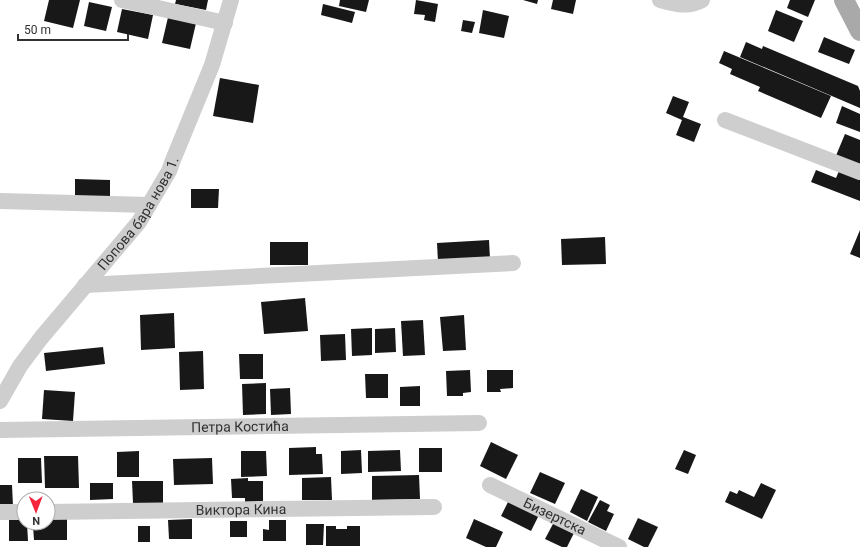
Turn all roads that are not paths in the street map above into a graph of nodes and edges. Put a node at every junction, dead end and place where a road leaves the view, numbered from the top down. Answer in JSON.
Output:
{"nodes":[{"id":1,"x":122,"y":0,"type":"edge"},
{"id":2,"x":231,"y":0,"type":"edge"},
{"id":3,"x":660,"y":0,"type":"edge"},
{"id":4,"x":702,"y":0,"type":"edge"},
{"id":5,"x":844,"y":0,"type":"edge"},
{"id":6,"x":225,"y":23,"type":"junction"},
{"id":7,"x":860,"y":32,"type":"edge"},
{"id":8,"x":725,"y":120,"type":"dead end"},
{"id":9,"x":860,"y":172,"type":"edge"},
{"id":10,"x":0,"y":201,"type":"edge"},
{"id":11,"x":149,"y":205,"type":"junction"},
{"id":12,"x":514,"y":263,"type":"dead end"},
{"id":13,"x":86,"y":285,"type":"junction"},
{"id":14,"x":0,"y":401,"type":"edge"},
{"id":15,"x":479,"y":423,"type":"dead end"},
{"id":16,"x":0,"y":430,"type":"edge"},
{"id":17,"x":490,"y":485,"type":"dead end"},
{"id":18,"x":434,"y":507,"type":"dead end"},
{"id":19,"x":0,"y":512,"type":"edge"},
{"id":20,"x":16,"y":512,"type":"edge"},
{"id":21,"x":56,"y":512,"type":"edge"},
{"id":22,"x":619,"y":547,"type":"edge"}],
"edges":[{"from":1,"to":6,"type":"street"},
{"from":2,"to":6,"type":"street","name":"Попова бара нова 1."},
{"from":3,"to":4,"type":"street"},
{"from":5,"to":7,"type":"main road"},
{"from":6,"to":11,"type":"street","name":"Попова бара нова 1."},
{"from":8,"to":9,"type":"street"},
{"from":10,"to":11,"type":"street"},
{"from":11,"to":13,"type":"street","name":"Попова бара нова 1."},
{"from":12,"to":13,"type":"street"},
{"from":13,"to":14,"type":"street","name":"Попова бара нова 1."},
{"from":15,"to":16,"type":"street","name":"Петра Костића"},
{"from":17,"to":22,"type":"street","name":"Бизертска"},
{"from":18,"to":21,"type":"street","name":"Виктора Кина"},
{"from":19,"to":20,"type":"street"}]}
